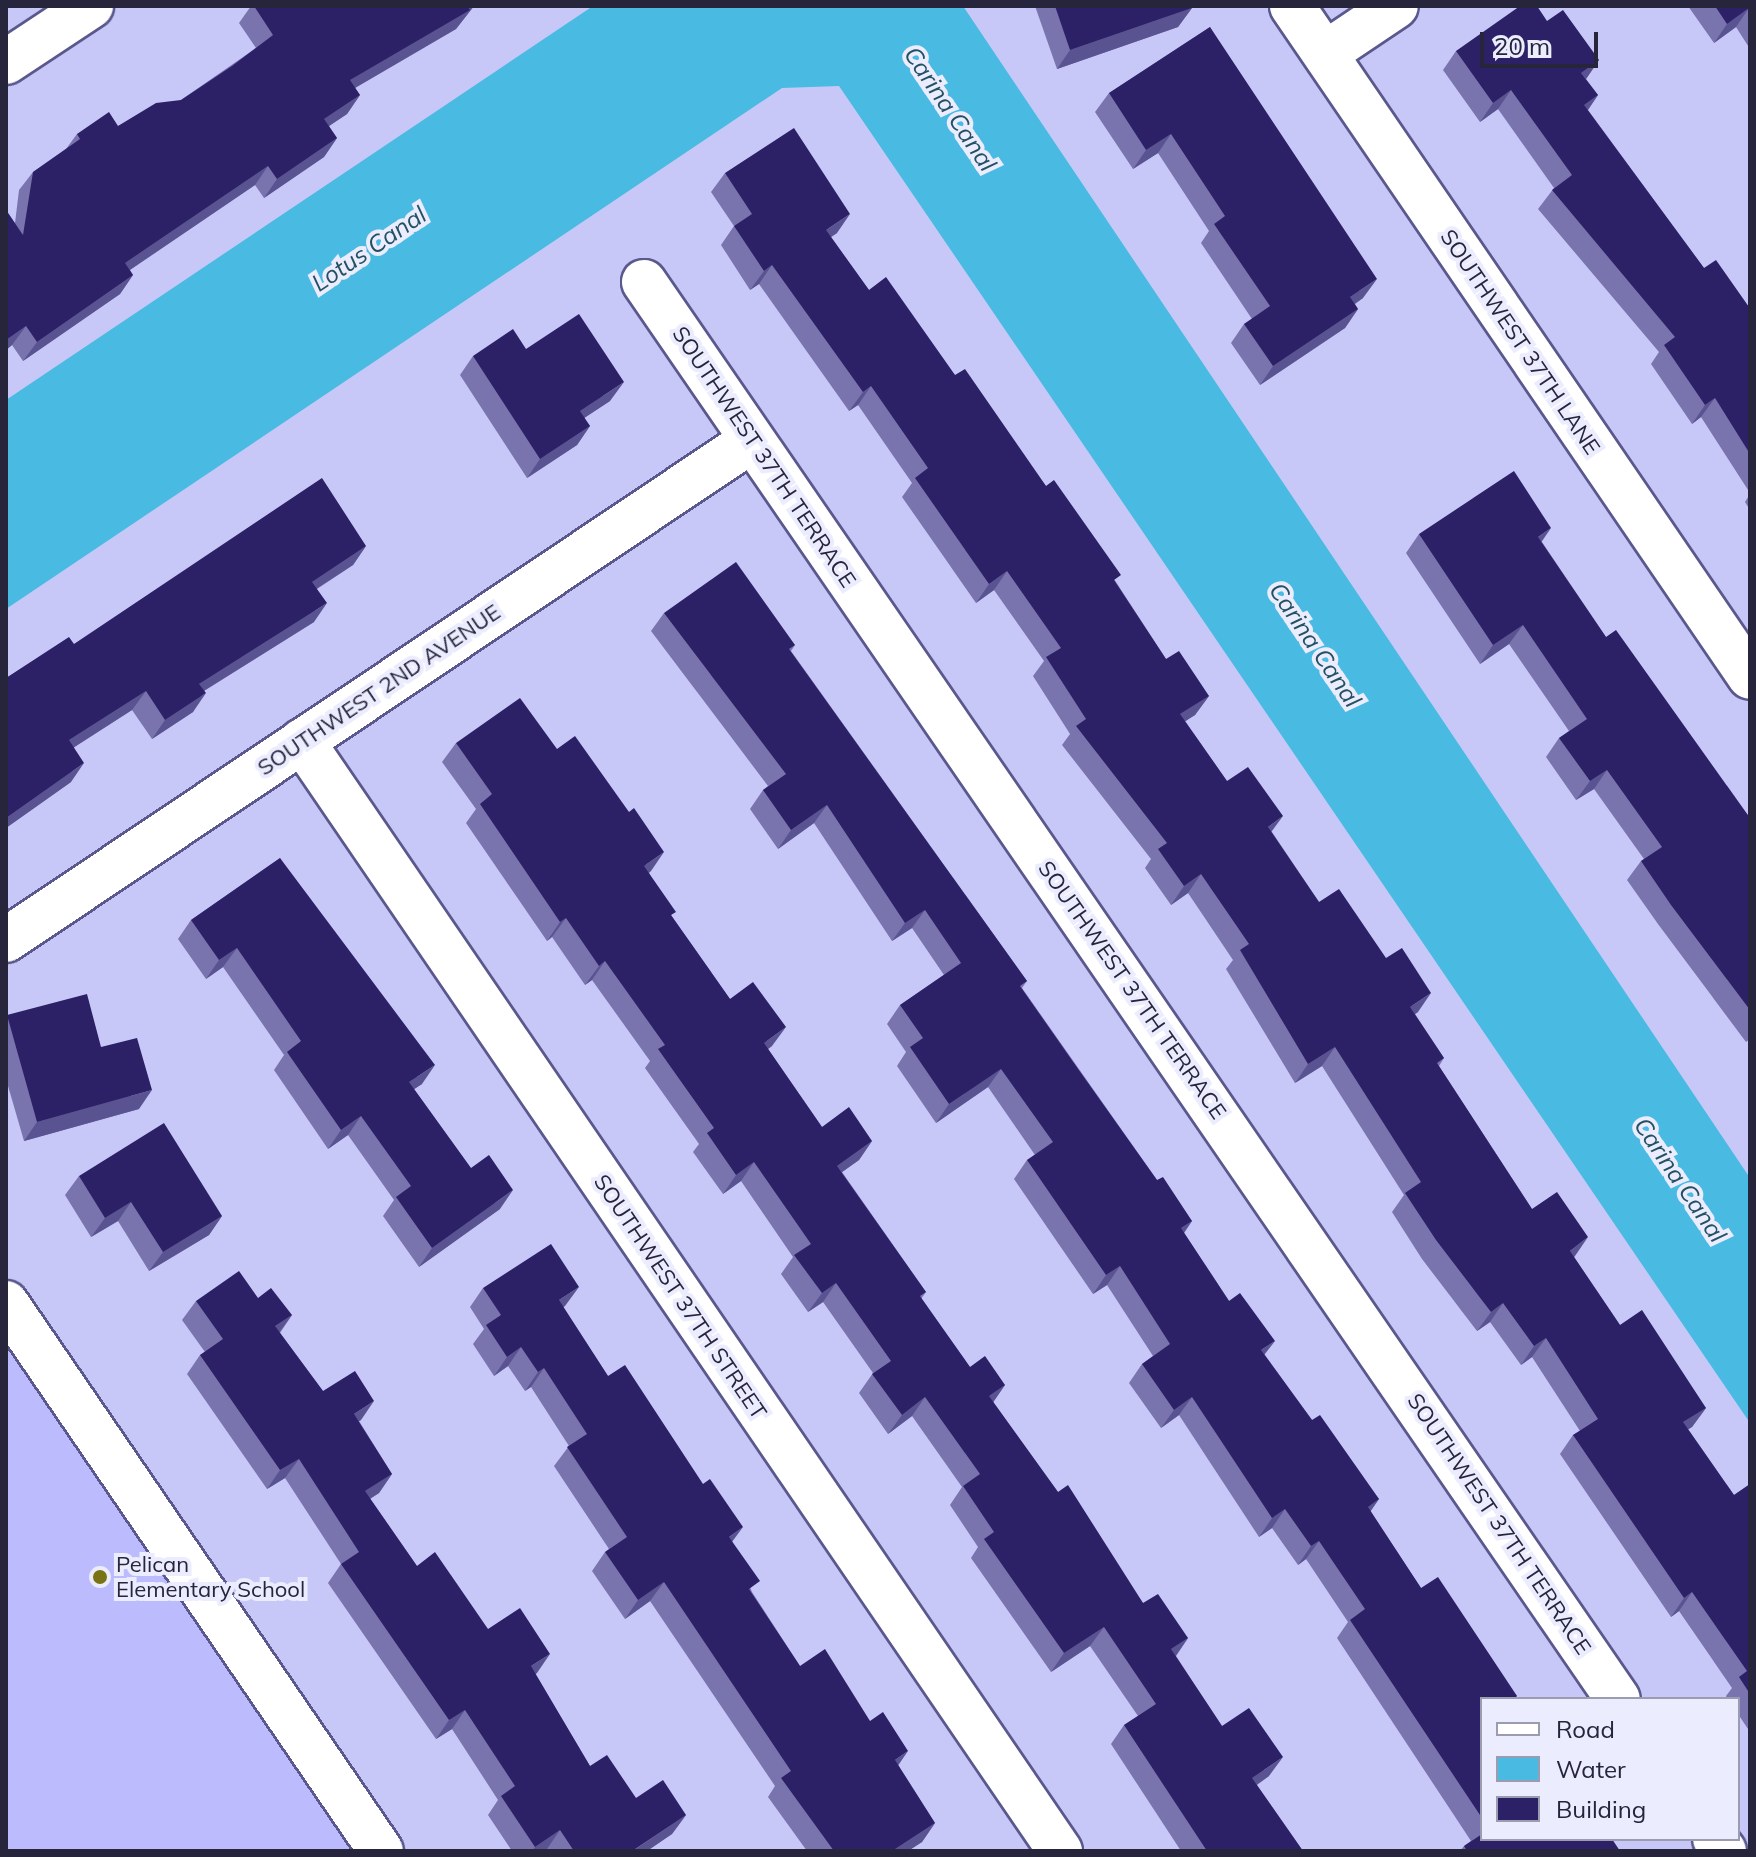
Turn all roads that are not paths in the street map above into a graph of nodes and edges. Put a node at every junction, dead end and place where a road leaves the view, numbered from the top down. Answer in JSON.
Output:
{"nodes":[{"id":1,"x":91,"y":6,"type":"edge"},
{"id":2,"x":1292,"y":6,"type":"edge"},
{"id":3,"x":1396,"y":6,"type":"edge"},
{"id":4,"x":1326,"y":53,"type":"junction"},
{"id":5,"x":6,"y":62,"type":"edge"},
{"id":6,"x":644,"y":282,"type":"dead end"},
{"id":7,"x":752,"y":440,"type":"junction"},
{"id":8,"x":1750,"y":677,"type":"edge"},
{"id":9,"x":302,"y":741,"type":"junction"},
{"id":10,"x":6,"y":940,"type":"edge"},
{"id":11,"x":6,"y":1303,"type":"edge"},
{"id":12,"x":1617,"y":1697,"type":"edge"},
{"id":13,"x":381,"y":1851,"type":"edge"},
{"id":14,"x":1060,"y":1851,"type":"edge"}],
"edges":[{"from":1,"to":5,"type":"street"},
{"from":2,"to":4,"type":"street","name":"SOUTHWEST 37TH LANE"},
{"from":3,"to":4,"type":"street"},
{"from":4,"to":8,"type":"street","name":"SOUTHWEST 37TH LANE"},
{"from":6,"to":7,"type":"street","name":"SOUTHWEST 37TH TERRACE"},
{"from":7,"to":9,"type":"street","name":"SOUTHWEST 2ND AVENUE"},
{"from":7,"to":12,"type":"street","name":"SOUTHWEST 37TH TERRACE"},
{"from":9,"to":10,"type":"street","name":"SOUTHWEST 2ND AVENUE"},
{"from":9,"to":14,"type":"street","name":"SOUTHWEST 37TH STREET"},
{"from":11,"to":13,"type":"street"}]}
